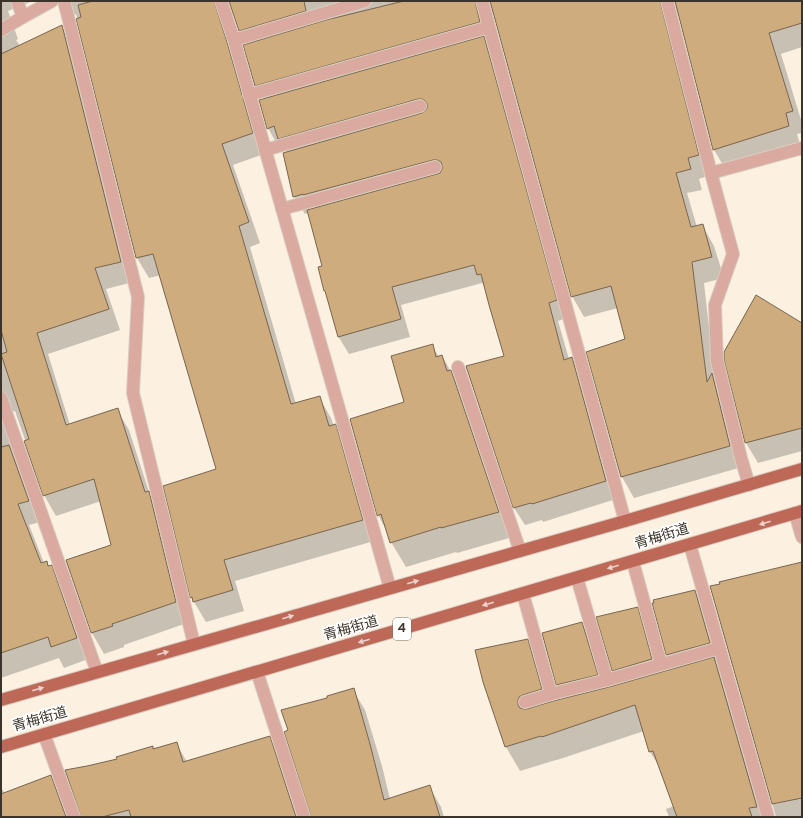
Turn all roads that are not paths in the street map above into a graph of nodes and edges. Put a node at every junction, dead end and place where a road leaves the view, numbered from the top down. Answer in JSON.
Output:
{"nodes":[{"id":1,"x":17,"y":1,"type":"edge"},
{"id":2,"x":52,"y":1,"type":"edge"},
{"id":3,"x":64,"y":1,"type":"edge"},
{"id":4,"x":221,"y":1,"type":"edge"},
{"id":5,"x":365,"y":1,"type":"edge"},
{"id":6,"x":482,"y":1,"type":"edge"},
{"id":7,"x":667,"y":1,"type":"edge"},
{"id":8,"x":23,"y":17,"type":"junction"},
{"id":9,"x":489,"y":27,"type":"junction"},
{"id":10,"x":1,"y":30,"type":"edge"},
{"id":11,"x":234,"y":40,"type":"junction"},
{"id":12,"x":249,"y":95,"type":"junction"},
{"id":13,"x":420,"y":106,"type":"dead end"},
{"id":14,"x":802,"y":148,"type":"edge"},
{"id":15,"x":265,"y":150,"type":"junction"},
{"id":16,"x":435,"y":167,"type":"dead end"},
{"id":17,"x":711,"y":173,"type":"junction"},
{"id":18,"x":282,"y":209,"type":"junction"},
{"id":19,"x":458,"y":367,"type":"dead end"},
{"id":20,"x":1,"y":398,"type":"edge"},
{"id":21,"x":802,"y":469,"type":"edge"},
{"id":22,"x":749,"y":485,"type":"junction"},
{"id":23,"x":799,"y":512,"type":"edge"},
{"id":24,"x":625,"y":521,"type":"junction"},
{"id":25,"x":802,"y":537,"type":"edge"},
{"id":26,"x":690,"y":545,"type":"junction"},
{"id":27,"x":520,"y":551,"type":"junction"},
{"id":28,"x":633,"y":562,"type":"junction"},
{"id":29,"x":577,"y":578,"type":"junction"},
{"id":30,"x":390,"y":588,"type":"junction"},
{"id":31,"x":523,"y":594,"type":"junction"},
{"id":32,"x":194,"y":644,"type":"junction"},
{"id":33,"x":719,"y":648,"type":"junction"},
{"id":34,"x":661,"y":664,"type":"junction"},
{"id":35,"x":97,"y":672,"type":"junction"},
{"id":36,"x":257,"y":672,"type":"junction"},
{"id":37,"x":607,"y":680,"type":"junction"},
{"id":38,"x":551,"y":694,"type":"junction"},
{"id":39,"x":1,"y":700,"type":"edge"},
{"id":40,"x":525,"y":702,"type":"dead end"},
{"id":41,"x":44,"y":734,"type":"junction"},
{"id":42,"x":1,"y":747,"type":"edge"},
{"id":43,"x":74,"y":817,"type":"edge"},
{"id":44,"x":304,"y":817,"type":"edge"},
{"id":45,"x":768,"y":817,"type":"edge"}],
"edges":[{"from":1,"to":8,"type":"street"},
{"from":2,"to":8,"type":"street"},
{"from":3,"to":32,"type":"street"},
{"from":4,"to":11,"type":"street"},
{"from":5,"to":11,"type":"street"},
{"from":6,"to":9,"type":"street"},
{"from":7,"to":17,"type":"street"},
{"from":8,"to":10,"type":"street"},
{"from":9,"to":12,"type":"street"},
{"from":9,"to":24,"type":"street"},
{"from":11,"to":12,"type":"street"},
{"from":12,"to":15,"type":"street"},
{"from":13,"to":15,"type":"street"},
{"from":14,"to":17,"type":"street"},
{"from":15,"to":18,"type":"street"},
{"from":16,"to":18,"type":"street"},
{"from":17,"to":22,"type":"street"},
{"from":18,"to":30,"type":"street"},
{"from":19,"to":27,"type":"street"},
{"from":20,"to":35,"type":"street"},
{"from":21,"to":22,"type":"main road","name":"青梅街道"},
{"from":22,"to":24,"type":"main road","name":"青梅街道"},
{"from":23,"to":25,"type":"street"},
{"from":23,"to":26,"type":"main road","name":"青梅街道","number":"4","one_way":true},
{"from":24,"to":27,"type":"main road","name":"青梅街道"},
{"from":26,"to":28,"type":"main road","name":"青梅街道","number":"4"},
{"from":26,"to":33,"type":"street"},
{"from":30,"to":27,"type":"main road","name":"青梅街道","one_way":true},
{"from":28,"to":29,"type":"main road","name":"青梅街道","number":"4","one_way":true},
{"from":28,"to":34,"type":"street"},
{"from":29,"to":31,"type":"main road","name":"青梅街道","number":"4"},
{"from":29,"to":37,"type":"street"},
{"from":32,"to":30,"type":"main road","name":"青梅街道","one_way":true},
{"from":31,"to":36,"type":"main road","name":"青梅街道","number":"4","one_way":true},
{"from":31,"to":38,"type":"street"},
{"from":35,"to":32,"type":"main road","name":"青梅街道","one_way":true},
{"from":33,"to":34,"type":"street"},
{"from":33,"to":45,"type":"street"},
{"from":34,"to":37,"type":"street"},
{"from":39,"to":35,"type":"main road","name":"青梅街道","one_way":true},
{"from":36,"to":41,"type":"main road","name":"青梅街道","number":"4"},
{"from":36,"to":44,"type":"street"},
{"from":37,"to":38,"type":"street"},
{"from":38,"to":40,"type":"street"},
{"from":41,"to":42,"type":"main road","name":"青梅街道","number":"4"},
{"from":41,"to":43,"type":"street"}]}
